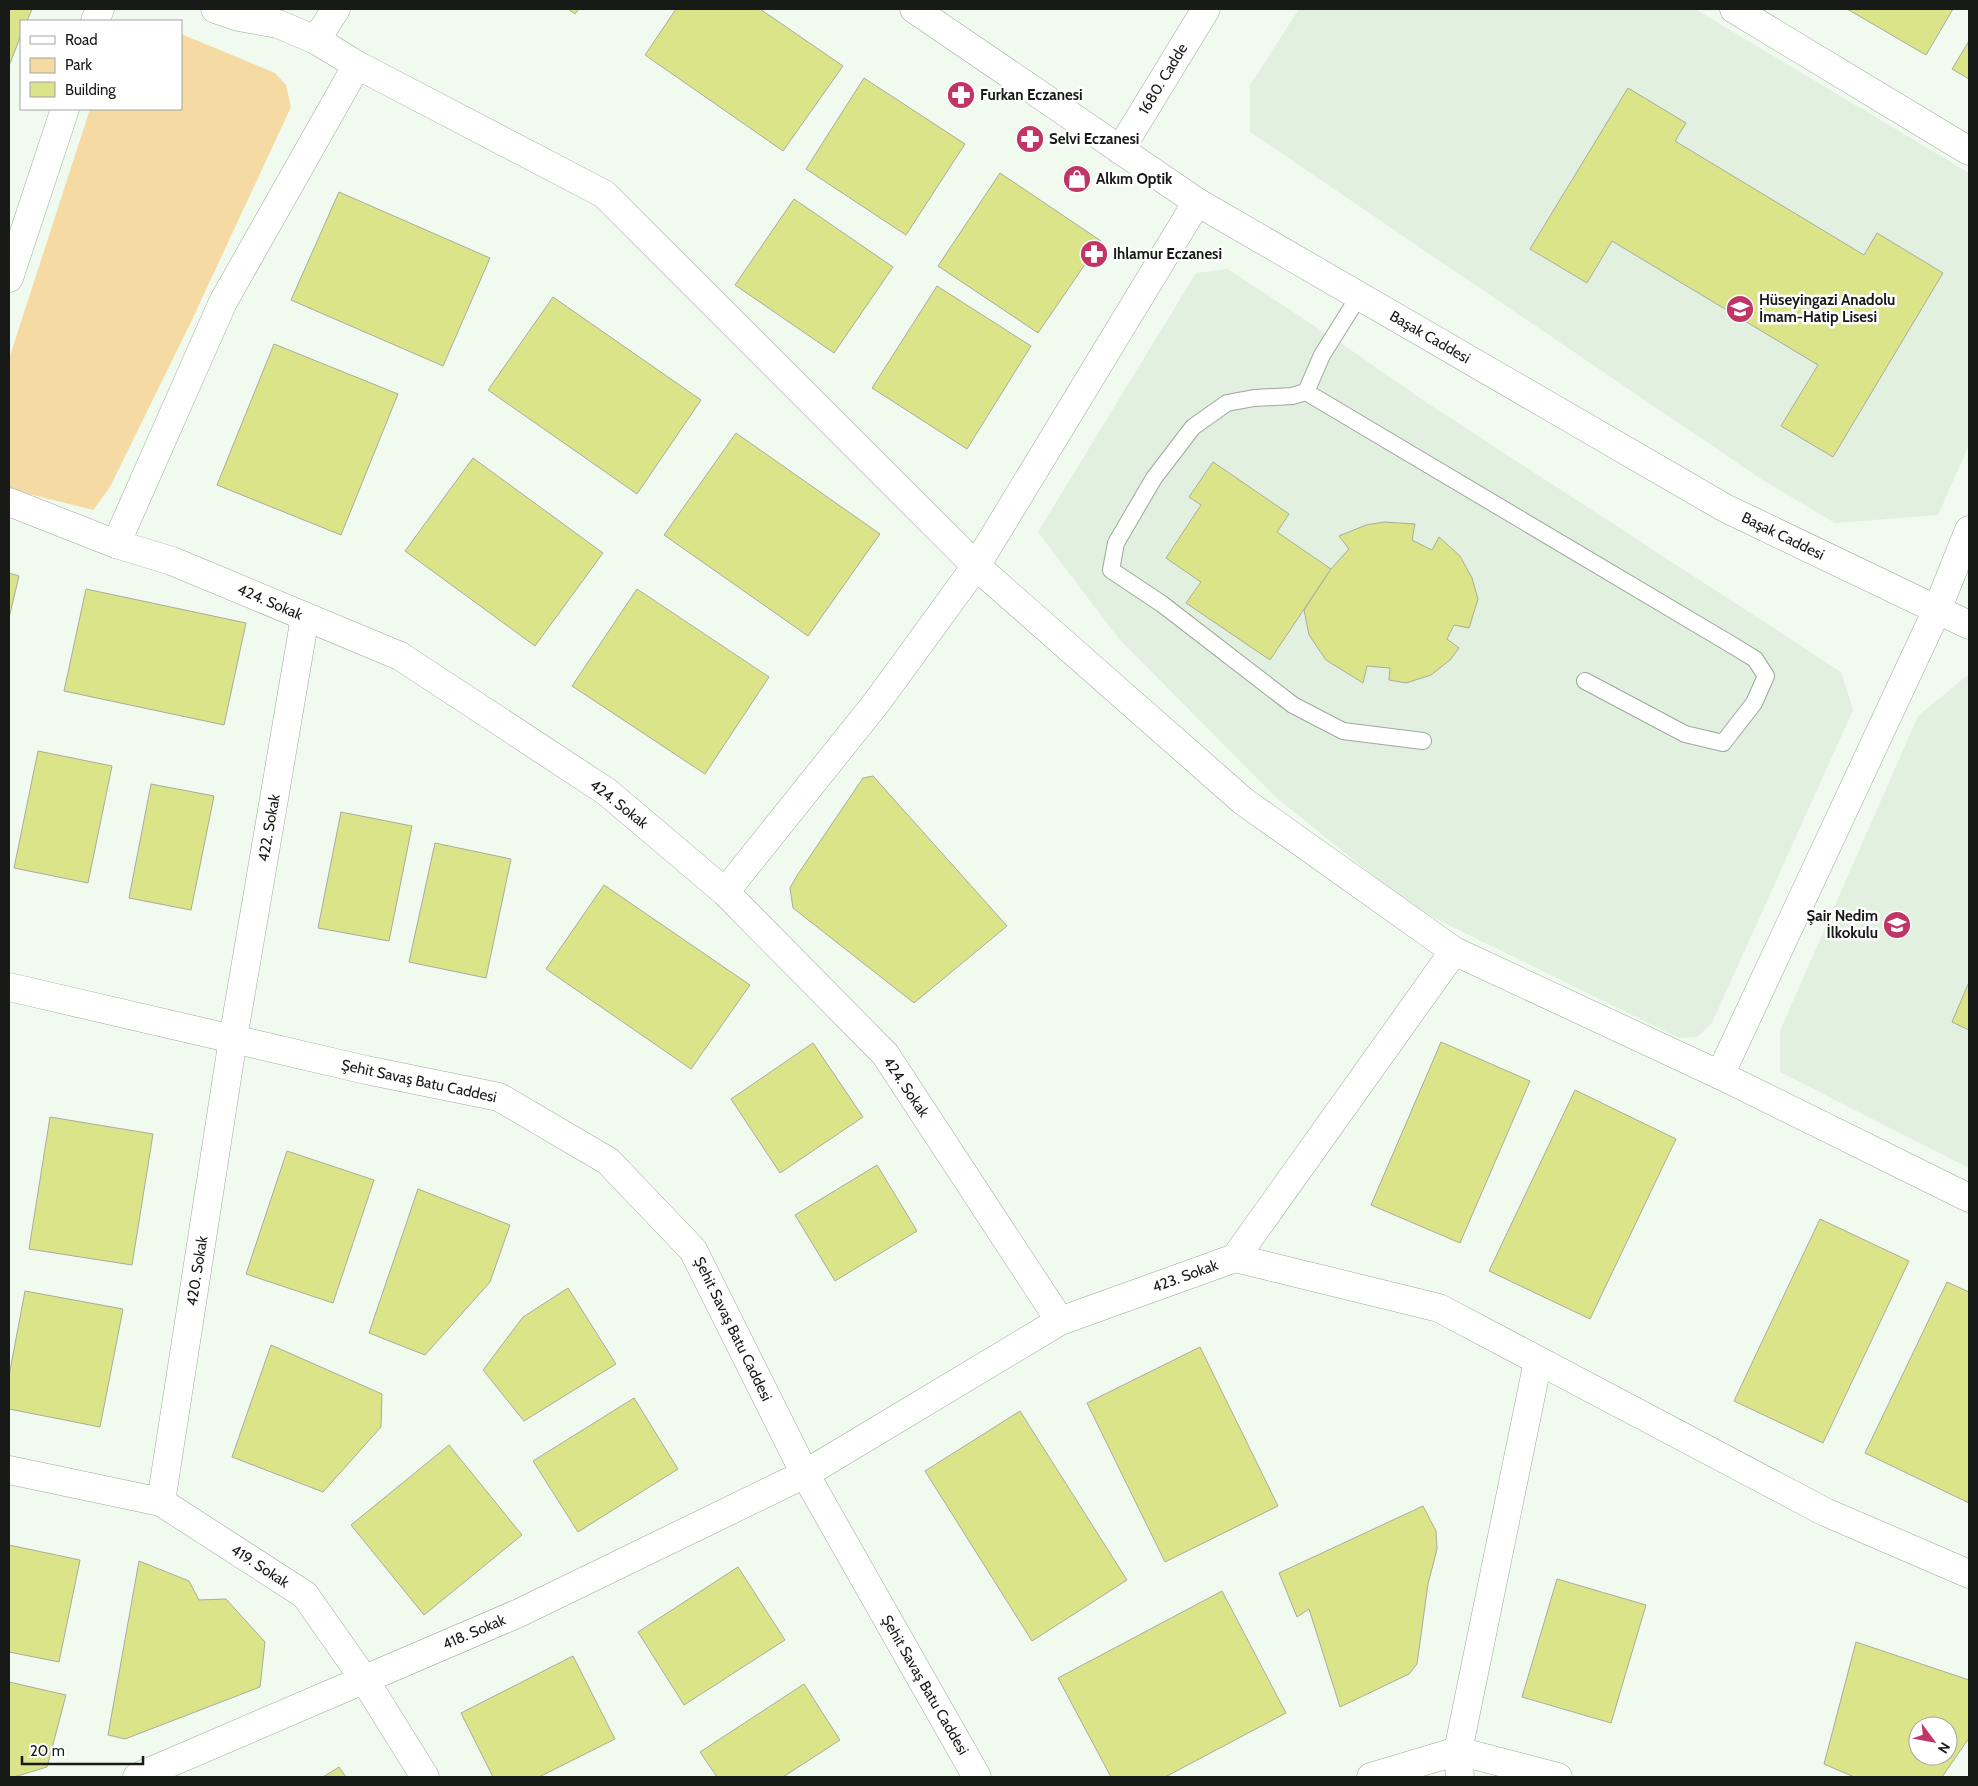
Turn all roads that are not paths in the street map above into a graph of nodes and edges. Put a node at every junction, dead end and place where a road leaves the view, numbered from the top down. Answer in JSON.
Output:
{"nodes":[{"id":1,"x":215,"y":9,"type":"edge"},
{"id":2,"x":336,"y":9,"type":"edge"},
{"id":3,"x":914,"y":9,"type":"edge"},
{"id":4,"x":1206,"y":9,"type":"edge"},
{"id":5,"x":1734,"y":9,"type":"edge"},
{"id":6,"x":316,"y":40,"type":"junction"},
{"id":7,"x":357,"y":64,"type":"junction"},
{"id":8,"x":65,"y":110,"type":"edge"},
{"id":9,"x":1120,"y":150,"type":"junction"},
{"id":10,"x":1969,"y":151,"type":"edge"},
{"id":11,"x":1196,"y":202,"type":"junction"},
{"id":12,"x":9,"y":278,"type":"edge"},
{"id":13,"x":1359,"y":296,"type":"junction"},
{"id":14,"x":1306,"y":392,"type":"junction"},
{"id":15,"x":9,"y":502,"type":"edge"},
{"id":16,"x":1969,"y":530,"type":"edge"},
{"id":17,"x":116,"y":544,"type":"junction"},
{"id":18,"x":976,"y":566,"type":"junction"},
{"id":19,"x":1937,"y":610,"type":"junction"},
{"id":20,"x":305,"y":616,"type":"junction"},
{"id":21,"x":1969,"y":625,"type":"edge"},
{"id":22,"x":1586,"y":681,"type":"dead end"},
{"id":23,"x":1423,"y":741,"type":"dead end"},
{"id":24,"x":725,"y":892,"type":"junction"},
{"id":25,"x":1454,"y":951,"type":"junction"},
{"id":26,"x":9,"y":987,"type":"edge"},
{"id":27,"x":233,"y":1039,"type":"junction"},
{"id":28,"x":1720,"y":1075,"type":"junction"},
{"id":29,"x":1969,"y":1198,"type":"edge"},
{"id":30,"x":1235,"y":1258,"type":"junction"},
{"id":31,"x":1060,"y":1321,"type":"junction"},
{"id":32,"x":1538,"y":1361,"type":"junction"},
{"id":33,"x":9,"y":1470,"type":"edge"},
{"id":34,"x":805,"y":1474,"type":"junction"},
{"id":35,"x":161,"y":1502,"type":"junction"},
{"id":36,"x":1969,"y":1574,"type":"edge"},
{"id":37,"x":364,"y":1679,"type":"junction"},
{"id":38,"x":1459,"y":1764,"type":"edge"},
{"id":39,"x":137,"y":1777,"type":"edge"},
{"id":40,"x":426,"y":1777,"type":"edge"},
{"id":41,"x":977,"y":1777,"type":"edge"},
{"id":42,"x":1371,"y":1777,"type":"edge"},
{"id":43,"x":1558,"y":1777,"type":"edge"}],
"edges":[{"from":1,"to":6,"type":"street"},
{"from":2,"to":6,"type":"street"},
{"from":3,"to":9,"type":"street","name":"Başak Caddesi"},
{"from":4,"to":9,"type":"street","name":"1680. Cadde"},
{"from":5,"to":10,"type":"street"},
{"from":6,"to":7,"type":"street"},
{"from":7,"to":17,"type":"street"},
{"from":7,"to":18,"type":"street"},
{"from":8,"to":12,"type":"street"},
{"from":9,"to":11,"type":"street","name":"Başak Caddesi"},
{"from":11,"to":13,"type":"street","name":"Başak Caddesi"},
{"from":11,"to":18,"type":"street"},
{"from":13,"to":14,"type":"lane"},
{"from":13,"to":19,"type":"street","name":"Başak Caddesi"},
{"from":14,"to":22,"type":"lane"},
{"from":14,"to":23,"type":"lane"},
{"from":15,"to":17,"type":"street","name":"424. Sokak"},
{"from":16,"to":19,"type":"street"},
{"from":17,"to":20,"type":"street","name":"424. Sokak"},
{"from":18,"to":24,"type":"street"},
{"from":18,"to":25,"type":"street"},
{"from":19,"to":21,"type":"street","name":"Başak Caddesi"},
{"from":19,"to":28,"type":"street"},
{"from":20,"to":24,"type":"street","name":"424. Sokak"},
{"from":20,"to":27,"type":"street","name":"422. Sokak"},
{"from":24,"to":31,"type":"street","name":"424. Sokak"},
{"from":25,"to":28,"type":"street"},
{"from":25,"to":30,"type":"street","name":"423. Sokak"},
{"from":26,"to":27,"type":"street","name":"Şehit Savaş Batu Caddesi"},
{"from":27,"to":34,"type":"street","name":"Şehit Savaş Batu Caddesi"},
{"from":27,"to":35,"type":"street","name":"420. Sokak"},
{"from":28,"to":29,"type":"street"},
{"from":30,"to":31,"type":"street","name":"423. Sokak"},
{"from":30,"to":32,"type":"street"},
{"from":31,"to":34,"type":"street","name":"423. Sokak"},
{"from":32,"to":36,"type":"street"},
{"from":32,"to":38,"type":"street"},
{"from":33,"to":35,"type":"street","name":"419. Sokak"},
{"from":34,"to":37,"type":"street","name":"418. Sokak"},
{"from":34,"to":41,"type":"street","name":"Şehit Savaş Batu Caddesi"},
{"from":35,"to":37,"type":"street","name":"419. Sokak"},
{"from":37,"to":39,"type":"street","name":"418. Sokak"},
{"from":37,"to":40,"type":"street","name":"419. Sokak"},
{"from":38,"to":42,"type":"street"},
{"from":38,"to":43,"type":"street"}]}
